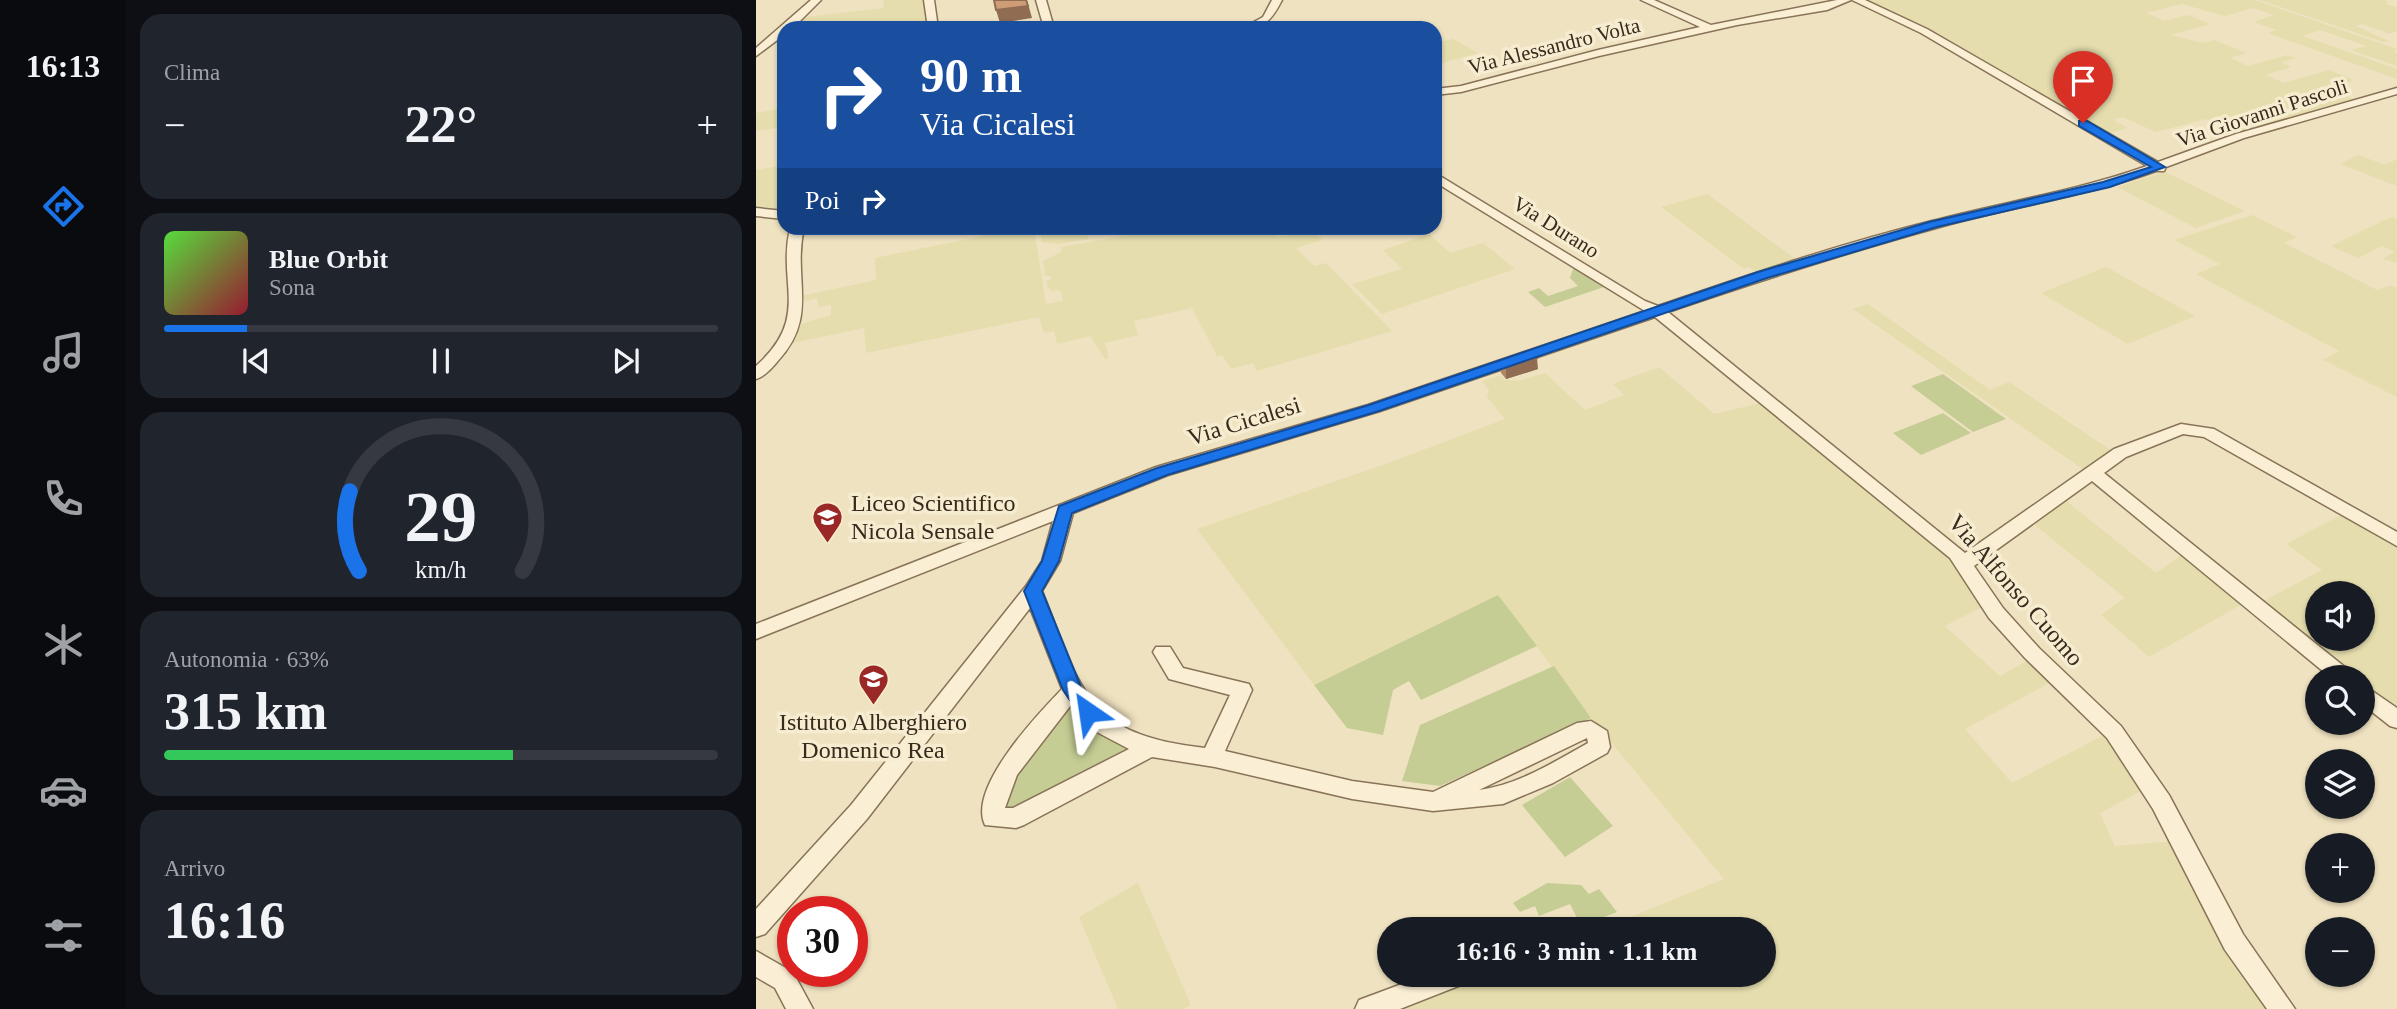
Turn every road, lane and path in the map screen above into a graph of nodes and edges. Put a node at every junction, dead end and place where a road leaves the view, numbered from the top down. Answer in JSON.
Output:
{"nodes":[{"id":1,"x":816,"y":0,"type":"edge"},
{"id":2,"x":929,"y":0,"type":"edge"},
{"id":3,"x":1041,"y":0,"type":"edge"},
{"id":4,"x":1277,"y":0,"type":"edge"},
{"id":5,"x":1646,"y":0,"type":"edge"},
{"id":6,"x":1846,"y":0,"type":"edge"},
{"id":7,"x":1857,"y":0,"type":"edge"},
{"id":8,"x":794,"y":21,"type":"edge"},
{"id":9,"x":932,"y":21,"type":"edge"},
{"id":10,"x":1047,"y":21,"type":"edge"},
{"id":11,"x":1266,"y":21,"type":"edge"},
{"id":12,"x":1710,"y":28,"type":"junction"},
{"id":13,"x":777,"y":36,"type":"edge"},
{"id":14,"x":756,"y":52,"type":"edge"},
{"id":15,"x":1442,"y":91,"type":"edge"},
{"id":16,"x":2397,"y":91,"type":"edge"},
{"id":17,"x":2160,"y":167,"type":"junction"},
{"id":18,"x":1442,"y":181,"type":"edge"},
{"id":19,"x":756,"y":212,"type":"edge"},
{"id":20,"x":777,"y":214,"type":"edge"},
{"id":21,"x":796,"y":235,"type":"edge"},
{"id":22,"x":1656,"y":310,"type":"junction"},
{"id":23,"x":756,"y":374,"type":"edge"},
{"id":24,"x":2092,"y":472,"type":"junction"},
{"id":25,"x":1065,"y":510,"type":"junction"},
{"id":26,"x":2397,"y":540,"type":"edge"},
{"id":27,"x":1964,"y":564,"type":"junction"},
{"id":28,"x":1033,"y":591,"type":"junction"},
{"id":29,"x":756,"y":632,"type":"edge"},
{"id":30,"x":1163,"y":652,"type":"dead end"},
{"id":31,"x":2329,"y":665,"type":"edge"},
{"id":32,"x":1073,"y":690,"type":"junction"},
{"id":33,"x":2375,"y":702,"type":"edge"},
{"id":34,"x":2397,"y":720,"type":"edge"},
{"id":35,"x":1150,"y":748,"type":"junction"},
{"id":36,"x":1212,"y":757,"type":"junction"},
{"id":37,"x":1433,"y":802,"type":"junction"},
{"id":38,"x":756,"y":926,"type":"edge"},
{"id":39,"x":756,"y":963,"type":"edge"},
{"id":40,"x":1426,"y":987,"type":"edge"},
{"id":41,"x":800,"y":1009,"type":"edge"},
{"id":42,"x":1368,"y":1009,"type":"edge"},
{"id":43,"x":2282,"y":1009,"type":"edge"}],
"edges":[{"from":1,"to":8,"type":"street"},
{"from":2,"to":9,"type":"street"},
{"from":3,"to":10,"type":"street"},
{"from":4,"to":11,"type":"street"},
{"from":5,"to":12,"type":"street"},
{"from":6,"to":12,"type":"street","name":"Via Alessandro Volta"},
{"from":7,"to":17,"type":"street"},
{"from":12,"to":15,"type":"street","name":"Via Alessandro Volta"},
{"from":13,"to":14,"type":"street"},
{"from":16,"to":17,"type":"street","name":"Via Giovanni Pascoli"},
{"from":17,"to":22,"type":"street","name":"Via Giovanni Pascoli"},
{"from":18,"to":22,"type":"street","name":"Via Durano"},
{"from":19,"to":20,"type":"street"},
{"from":21,"to":23,"type":"street"},
{"from":22,"to":25,"type":"street","name":"Via Cicalesi"},
{"from":22,"to":27,"type":"street","name":"Via Alfonso Cuomo"},
{"from":24,"to":26,"type":"street"},
{"from":24,"to":27,"type":"street"},
{"from":24,"to":31,"type":"street"},
{"from":25,"to":28,"type":"street"},
{"from":25,"to":29,"type":"street","name":"Via Cicalesi"},
{"from":27,"to":43,"type":"street","name":"Via Alfonso Cuomo"},
{"from":28,"to":32,"type":"street"},
{"from":28,"to":38,"type":"street"},
{"from":30,"to":36,"type":"street"},
{"from":32,"to":35,"type":"street"},
{"from":32,"to":35,"type":"street"},
{"from":33,"to":34,"type":"street"},
{"from":35,"to":36,"type":"street"},
{"from":36,"to":37,"type":"street"},
{"from":37,"to":37,"type":"street"},
{"from":39,"to":41,"type":"street"},
{"from":40,"to":42,"type":"street"}]}
